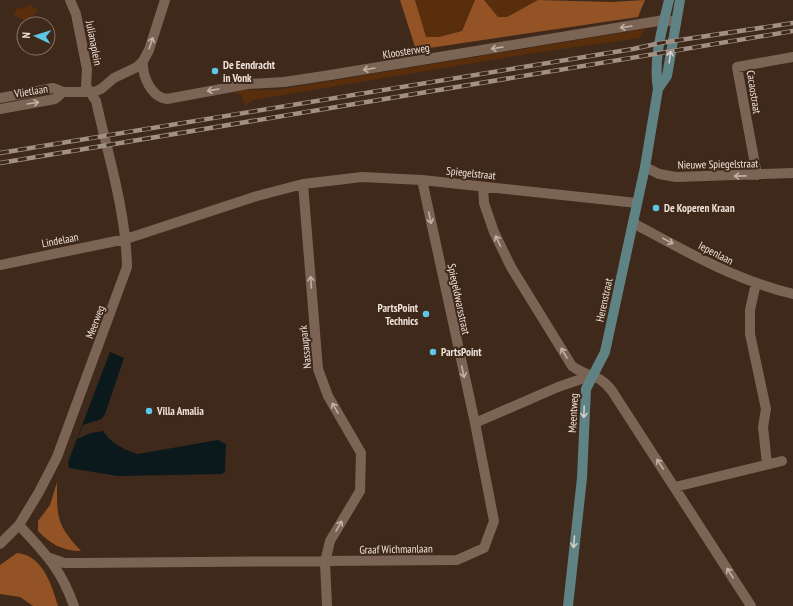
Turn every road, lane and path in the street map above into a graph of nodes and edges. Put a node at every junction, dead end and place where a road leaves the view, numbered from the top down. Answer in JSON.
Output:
{"nodes":[{"id":1,"x":70,"y":0,"type":"edge"},
{"id":2,"x":165,"y":0,"type":"edge"},
{"id":3,"x":669,"y":0,"type":"edge"},
{"id":4,"x":680,"y":0,"type":"edge"},
{"id":5,"x":664,"y":20,"type":"junction"},
{"id":6,"x":676,"y":22,"type":"junction"},
{"id":7,"x":793,"y":57,"type":"edge"},
{"id":8,"x":143,"y":61,"type":"junction"},
{"id":9,"x":128,"y":72,"type":"junction"},
{"id":10,"x":148,"y":81,"type":"junction"},
{"id":11,"x":658,"y":89,"type":"junction"},
{"id":12,"x":63,"y":92,"type":"junction"},
{"id":13,"x":88,"y":92,"type":"junction"},
{"id":14,"x":0,"y":98,"type":"edge"},
{"id":15,"x":0,"y":109,"type":"edge"},
{"id":16,"x":645,"y":167,"type":"junction"},
{"id":17,"x":793,"y":173,"type":"edge"},
{"id":18,"x":757,"y":176,"type":"junction"},
{"id":19,"x":422,"y":180,"type":"junction"},
{"id":20,"x":303,"y":184,"type":"junction"},
{"id":21,"x":483,"y":187,"type":"junction"},
{"id":22,"x":637,"y":203,"type":"junction"},
{"id":23,"x":633,"y":223,"type":"junction"},
{"id":24,"x":126,"y":239,"type":"junction"},
{"id":25,"x":0,"y":265,"type":"edge"},
{"id":26,"x":756,"y":283,"type":"junction"},
{"id":27,"x":793,"y":294,"type":"edge"},
{"id":28,"x":593,"y":375,"type":"junction"},
{"id":29,"x":475,"y":422,"type":"junction"},
{"id":30,"x":782,"y":461,"type":"dead end"},
{"id":31,"x":767,"y":464,"type":"junction"},
{"id":32,"x":675,"y":487,"type":"junction"},
{"id":33,"x":19,"y":525,"type":"junction"},
{"id":34,"x":0,"y":544,"type":"edge"},
{"id":35,"x":50,"y":558,"type":"junction"},
{"id":36,"x":325,"y":562,"type":"junction"},
{"id":37,"x":74,"y":606,"type":"edge"},
{"id":38,"x":327,"y":606,"type":"edge"},
{"id":39,"x":568,"y":606,"type":"edge"},
{"id":40,"x":751,"y":606,"type":"edge"}],
"edges":[{"from":1,"to":13,"type":"street","name":"Julianaplein"},
{"from":8,"to":2,"type":"street","one_way":true},
{"from":3,"to":5,"type":"main road","name":"Herenstraat"},
{"from":4,"to":6,"type":"main road","name":"Herenstraat"},
{"from":5,"to":6,"type":"street","name":"Kloosterweg"},
{"from":5,"to":10,"type":"street","name":"Kloosterweg","one_way":true},
{"from":5,"to":11,"type":"main road","name":"Herenstraat"},
{"from":11,"to":6,"type":"main road","name":"Herenstraat","one_way":true},
{"from":7,"to":18,"type":"street","name":"Cacaostraat"},
{"from":8,"to":9,"type":"street"},
{"from":8,"to":10,"type":"street","name":"Kloosterweg"},
{"from":9,"to":10,"type":"street"},
{"from":9,"to":13,"type":"street"},
{"from":11,"to":16,"type":"main road","name":"Herenstraat"},
{"from":12,"to":13,"type":"street","name":"Vlietlaan"},
{"from":12,"to":14,"type":"street","name":"Vlietlaan"},
{"from":15,"to":12,"type":"street","name":"Vlietlaan","one_way":true},
{"from":13,"to":24,"type":"street","name":"Meerweg"},
{"from":18,"to":16,"type":"street","name":"Nieuwe Spiegelstraat","one_way":true},
{"from":16,"to":22,"type":"main road","name":"Herenstraat"},
{"from":17,"to":18,"type":"street","name":"Nieuwe Spiegelstraat"},
{"from":19,"to":20,"type":"street","name":"Spiegelstraat"},
{"from":19,"to":21,"type":"street","name":"Spiegelstraat"},
{"from":19,"to":29,"type":"street","name":"Spiegeldwarsstraat","one_way":true},
{"from":20,"to":24,"type":"street"},
{"from":36,"to":20,"type":"street","name":"Nassaupark","one_way":true},
{"from":21,"to":22,"type":"street","name":"Spiegelstraat"},
{"from":28,"to":21,"type":"street","one_way":true},
{"from":22,"to":23,"type":"main road","name":"Herenstraat"},
{"from":23,"to":26,"type":"street","name":"Iepenlaan","one_way":true},
{"from":23,"to":28,"type":"main road","name":"Herenstraat"},
{"from":24,"to":25,"type":"street","name":"Lindelaan"},
{"from":24,"to":33,"type":"street","name":"Meerweg"},
{"from":26,"to":27,"type":"street","name":"Iepenlaan"},
{"from":26,"to":31,"type":"street"},
{"from":28,"to":29,"type":"street"},
{"from":32,"to":28,"type":"street","one_way":true},
{"from":28,"to":39,"type":"main road","name":"Meentweg","one_way":true},
{"from":29,"to":36,"type":"street","name":"Graaf Wichmanlaan"},
{"from":30,"to":31,"type":"street"},
{"from":31,"to":32,"type":"street"},
{"from":40,"to":32,"type":"street","one_way":true},
{"from":33,"to":34,"type":"street","name":"Meerweg"},
{"from":33,"to":35,"type":"street"},
{"from":35,"to":36,"type":"street","name":"Graaf Wichmanlaan"},
{"from":35,"to":37,"type":"street"},
{"from":36,"to":38,"type":"street","name":"Nassaupark"}]}
